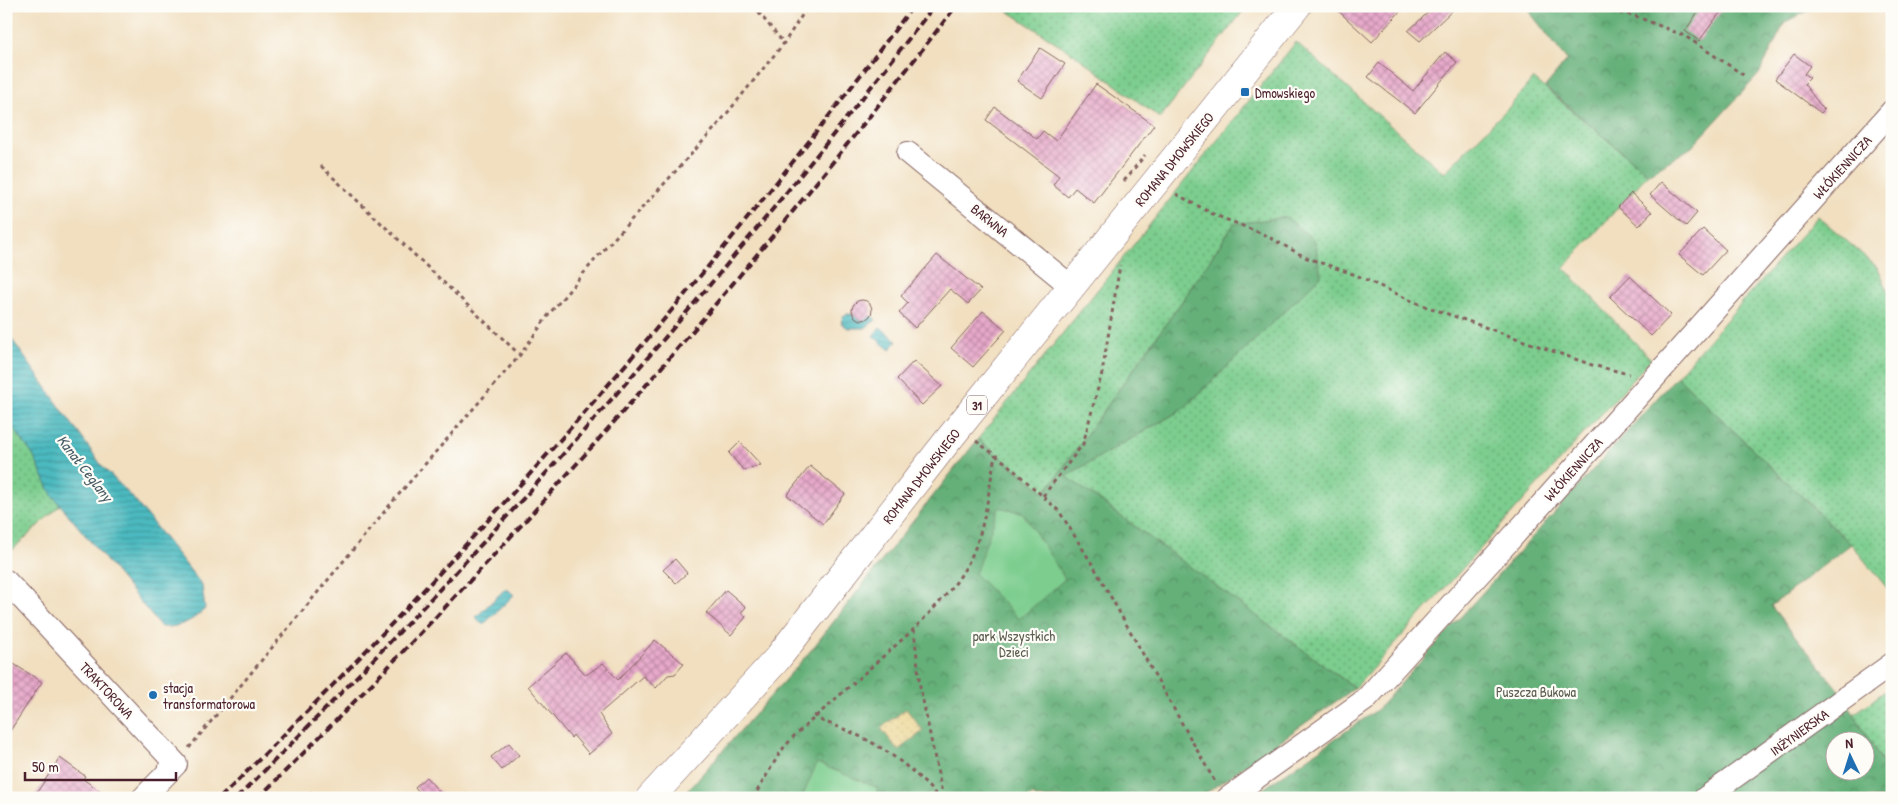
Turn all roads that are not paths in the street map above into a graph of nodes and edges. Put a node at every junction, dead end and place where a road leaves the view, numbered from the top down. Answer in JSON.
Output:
{"nodes":[{"id":1,"x":1297,"y":6,"type":"edge"},
{"id":2,"x":1892,"y":111,"type":"edge"},
{"id":3,"x":908,"y":153,"type":"dead end"},
{"id":4,"x":1072,"y":287,"type":"junction"},
{"id":5,"x":6,"y":581,"type":"edge"},
{"id":6,"x":1892,"y":664,"type":"edge"},
{"id":7,"x":1223,"y":794,"type":"edge"},
{"id":8,"x":143,"y":798,"type":"edge"},
{"id":9,"x":650,"y":798,"type":"edge"},
{"id":10,"x":1706,"y":798,"type":"edge"}],
"edges":[{"from":1,"to":4,"type":"main road","name":"ROMANA DMOWSKIEGO","number":"31"},
{"from":2,"to":7,"type":"street","name":"WŁÓKIENNICZA"},
{"from":3,"to":4,"type":"street","name":"BARWNA"},
{"from":4,"to":9,"type":"main road","name":"ROMANA DMOWSKIEGO","number":"31"},
{"from":5,"to":8,"type":"street","name":"TRAKTOROWA"},
{"from":6,"to":10,"type":"street","name":"INŻYNIERSKA"}]}
